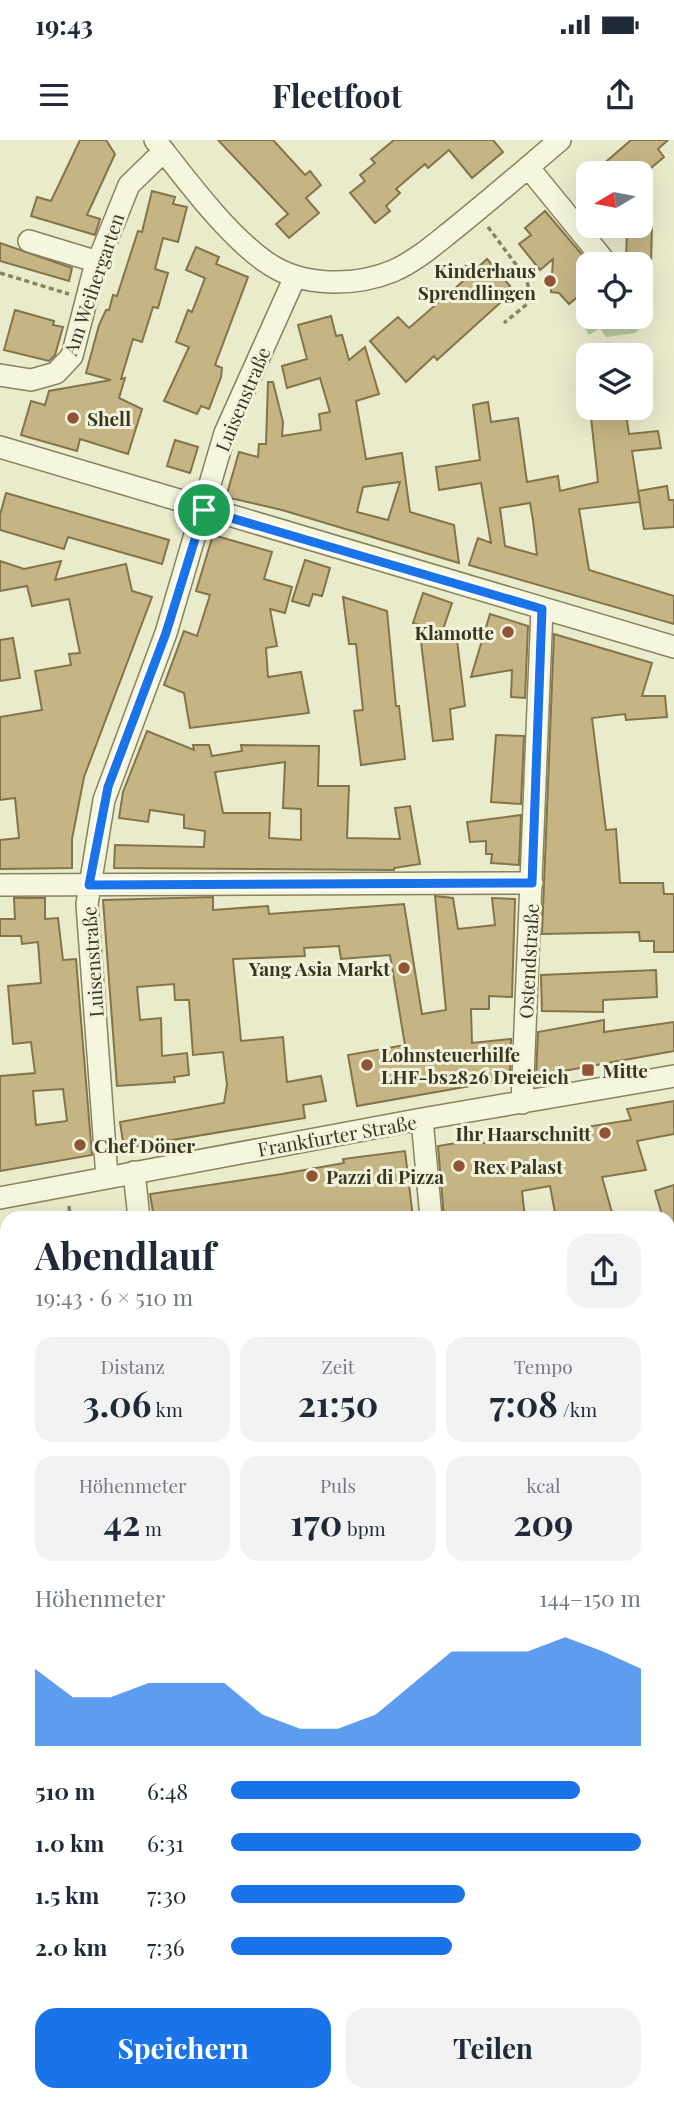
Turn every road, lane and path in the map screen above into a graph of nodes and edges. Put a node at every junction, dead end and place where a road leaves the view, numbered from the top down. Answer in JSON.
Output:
{"nodes":[{"id":1,"x":560,"y":140,"type":"edge"},
{"id":2,"x":159,"y":145,"type":"edge"},
{"id":3,"x":528,"y":167,"type":"junction"},
{"id":4,"x":475,"y":211,"type":"junction"},
{"id":5,"x":29,"y":241,"type":"dead end"},
{"id":6,"x":597,"y":252,"type":"edge"},
{"id":7,"x":98,"y":262,"type":"junction"},
{"id":8,"x":534,"y":271,"type":"dead end"},
{"id":9,"x":0,"y":274,"type":"edge"},
{"id":10,"x":295,"y":278,"type":"junction"},
{"id":11,"x":526,"y":278,"type":"junction"},
{"id":12,"x":87,"y":299,"type":"junction"},
{"id":13,"x":503,"y":323,"type":"dead end"},
{"id":14,"x":0,"y":375,"type":"edge"},
{"id":15,"x":0,"y":447,"type":"edge"},
{"id":16,"x":204,"y":510,"type":"junction"},
{"id":17,"x":542,"y":609,"type":"junction"},
{"id":18,"x":674,"y":647,"type":"edge"},
{"id":19,"x":532,"y":883,"type":"junction"},
{"id":20,"x":0,"y":885,"type":"edge"},
{"id":21,"x":89,"y":885,"type":"junction"},
{"id":22,"x":674,"y":1076,"type":"edge"},
{"id":23,"x":522,"y":1103,"type":"junction"},
{"id":24,"x":422,"y":1119,"type":"junction"},
{"id":25,"x":134,"y":1172,"type":"junction"},
{"id":26,"x":107,"y":1177,"type":"junction"},
{"id":27,"x":0,"y":1198,"type":"edge"},
{"id":28,"x":138,"y":1211,"type":"edge"},
{"id":29,"x":430,"y":1211,"type":"edge"}],
"edges":[{"from":1,"to":3,"type":"street"},
{"from":2,"to":7,"type":"street","name":"Am Weihergarten"},
{"from":2,"to":10,"type":"street"},
{"from":3,"to":4,"type":"street"},
{"from":3,"to":6,"type":"street"},
{"from":4,"to":10,"type":"street"},
{"from":4,"to":11,"type":"path"},
{"from":5,"to":7,"type":"street"},
{"from":7,"to":12,"type":"street","name":"Am Weihergarten"},
{"from":8,"to":11,"type":"path"},
{"from":9,"to":12,"type":"path"},
{"from":10,"to":16,"type":"street","name":"Luisenstraße"},
{"from":11,"to":13,"type":"path"},
{"from":12,"to":14,"type":"street","name":"Am Weihergarten"},
{"from":15,"to":16,"type":"street"},
{"from":16,"to":17,"type":"street"},
{"from":16,"to":21,"type":"street","name":"Luisenstraße"},
{"from":17,"to":18,"type":"street"},
{"from":17,"to":19,"type":"street","name":"Ostendstraße"},
{"from":19,"to":21,"type":"street"},
{"from":19,"to":23,"type":"street","name":"Ostendstraße"},
{"from":20,"to":21,"type":"street"},
{"from":21,"to":26,"type":"street","name":"Luisenstraße"},
{"from":22,"to":23,"type":"street","name":"Frankfurter Straße"},
{"from":23,"to":24,"type":"street","name":"Frankfurter Straße"},
{"from":24,"to":25,"type":"street","name":"Frankfurter Straße"},
{"from":24,"to":29,"type":"street"},
{"from":25,"to":26,"type":"street","name":"Frankfurter Straße"},
{"from":25,"to":28,"type":"street"},
{"from":26,"to":27,"type":"street","name":"Frankfurter Straße"}]}
